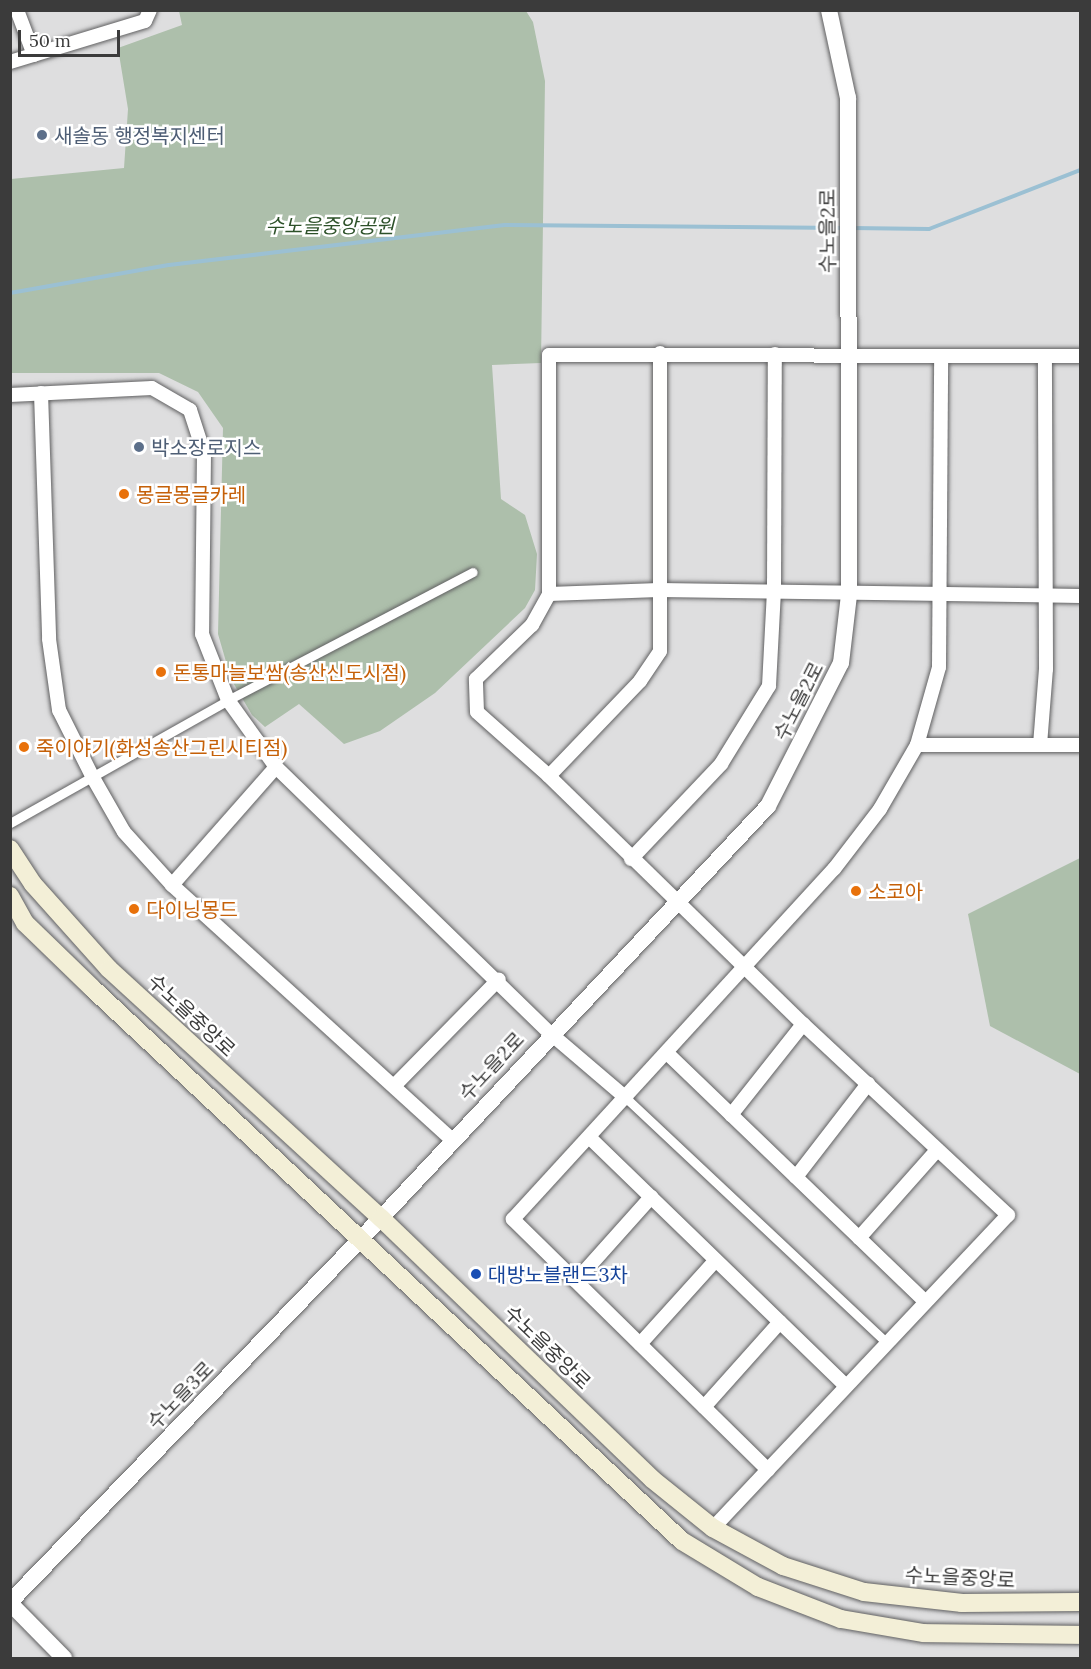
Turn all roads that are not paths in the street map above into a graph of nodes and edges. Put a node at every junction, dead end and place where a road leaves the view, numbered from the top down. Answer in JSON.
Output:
{"nodes":[{"id":1,"x":17,"y":10,"type":"edge"},
{"id":2,"x":150,"y":10,"type":"edge"},
{"id":3,"x":829,"y":10,"type":"edge"},
{"id":4,"x":34,"y":55,"type":"junction"},
{"id":5,"x":10,"y":62,"type":"edge"},
{"id":6,"x":660,"y":353,"type":"junction"},
{"id":7,"x":775,"y":354,"type":"junction"},
{"id":8,"x":848,"y":356,"type":"junction"},
{"id":9,"x":1045,"y":356,"type":"junction"},
{"id":10,"x":1080,"y":356,"type":"edge"},
{"id":11,"x":941,"y":357,"type":"junction"},
{"id":12,"x":41,"y":393,"type":"junction"},
{"id":13,"x":10,"y":394,"type":"edge"},
{"id":14,"x":473,"y":572,"type":"dead end"},
{"id":15,"x":659,"y":590,"type":"junction"},
{"id":16,"x":774,"y":591,"type":"junction"},
{"id":17,"x":549,"y":594,"type":"junction"},
{"id":18,"x":849,"y":595,"type":"junction"},
{"id":19,"x":940,"y":596,"type":"junction"},
{"id":20,"x":1045,"y":596,"type":"junction"},
{"id":21,"x":1080,"y":596,"type":"edge"},
{"id":22,"x":228,"y":700,"type":"junction"},
{"id":23,"x":917,"y":745,"type":"junction"},
{"id":24,"x":1040,"y":745,"type":"junction"},
{"id":25,"x":1080,"y":745,"type":"edge"},
{"id":26,"x":276,"y":767,"type":"junction"},
{"id":27,"x":92,"y":776,"type":"junction"},
{"id":28,"x":549,"y":776,"type":"junction"},
{"id":29,"x":10,"y":823,"type":"edge"},
{"id":30,"x":10,"y":849,"type":"edge"},
{"id":31,"x":631,"y":858,"type":"junction"},
{"id":32,"x":172,"y":885,"type":"junction"},
{"id":33,"x":10,"y":897,"type":"edge"},
{"id":34,"x":676,"y":901,"type":"junction"},
{"id":35,"x":746,"y":968,"type":"junction"},
{"id":36,"x":499,"y":979,"type":"junction"},
{"id":37,"x":803,"y":1024,"type":"junction"},
{"id":38,"x":550,"y":1033,"type":"junction"},
{"id":39,"x":667,"y":1053,"type":"junction"},
{"id":40,"x":868,"y":1084,"type":"junction"},
{"id":41,"x":395,"y":1085,"type":"junction"},
{"id":42,"x":626,"y":1098,"type":"junction"},
{"id":43,"x":731,"y":1116,"type":"junction"},
{"id":44,"x":589,"y":1137,"type":"junction"},
{"id":45,"x":452,"y":1140,"type":"junction"},
{"id":46,"x":937,"y":1150,"type":"junction"},
{"id":47,"x":796,"y":1177,"type":"junction"},
{"id":48,"x":651,"y":1197,"type":"junction"},
{"id":49,"x":381,"y":1218,"type":"junction"},
{"id":50,"x":359,"y":1237,"type":"junction"},
{"id":51,"x":859,"y":1238,"type":"junction"},
{"id":52,"x":716,"y":1260,"type":"junction"},
{"id":53,"x":576,"y":1281,"type":"junction"},
{"id":54,"x":926,"y":1302,"type":"junction"},
{"id":55,"x":780,"y":1322,"type":"junction"},
{"id":56,"x":887,"y":1343,"type":"junction"},
{"id":57,"x":640,"y":1344,"type":"junction"},
{"id":58,"x":846,"y":1386,"type":"junction"},
{"id":59,"x":704,"y":1407,"type":"junction"},
{"id":60,"x":768,"y":1470,"type":"junction"},
{"id":61,"x":713,"y":1528,"type":"junction"},
{"id":62,"x":10,"y":1602,"type":"edge"},
{"id":63,"x":1080,"y":1602,"type":"edge"},
{"id":64,"x":1080,"y":1635,"type":"edge"},
{"id":65,"x":64,"y":1659,"type":"edge"}],
"edges":[{"from":1,"to":4,"type":"street"},
{"from":2,"to":4,"type":"street"},
{"from":3,"to":8,"type":"street","name":"수노을2로"},
{"from":4,"to":5,"type":"street"},
{"from":6,"to":7,"type":"street"},
{"from":6,"to":15,"type":"street"},
{"from":6,"to":17,"type":"street"},
{"from":7,"to":8,"type":"street"},
{"from":7,"to":16,"type":"street"},
{"from":8,"to":11,"type":"street"},
{"from":8,"to":18,"type":"street","name":"수노을2로"},
{"from":9,"to":10,"type":"street"},
{"from":9,"to":11,"type":"street"},
{"from":9,"to":20,"type":"street"},
{"from":11,"to":19,"type":"street"},
{"from":12,"to":13,"type":"street"},
{"from":12,"to":22,"type":"street"},
{"from":12,"to":27,"type":"street"},
{"from":14,"to":22,"type":"street"},
{"from":15,"to":16,"type":"street"},
{"from":15,"to":17,"type":"street"},
{"from":15,"to":28,"type":"street"},
{"from":16,"to":18,"type":"street"},
{"from":16,"to":31,"type":"street"},
{"from":17,"to":28,"type":"street"},
{"from":18,"to":19,"type":"street"},
{"from":18,"to":34,"type":"street","name":"수노을2로"},
{"from":19,"to":20,"type":"street"},
{"from":19,"to":23,"type":"street"},
{"from":20,"to":21,"type":"street"},
{"from":20,"to":24,"type":"street"},
{"from":22,"to":26,"type":"street"},
{"from":22,"to":27,"type":"street"},
{"from":23,"to":24,"type":"street"},
{"from":23,"to":35,"type":"street"},
{"from":24,"to":25,"type":"street"},
{"from":26,"to":32,"type":"street"},
{"from":26,"to":36,"type":"street"},
{"from":27,"to":29,"type":"street"},
{"from":27,"to":32,"type":"street"},
{"from":28,"to":31,"type":"street"},
{"from":30,"to":49,"type":"main road","name":"수노을중앙로"},
{"from":31,"to":34,"type":"street"},
{"from":32,"to":41,"type":"street"},
{"from":33,"to":50,"type":"main road"},
{"from":34,"to":35,"type":"street"},
{"from":34,"to":38,"type":"street","name":"수노을2로"},
{"from":35,"to":37,"type":"street"},
{"from":35,"to":39,"type":"street"},
{"from":36,"to":38,"type":"street"},
{"from":36,"to":41,"type":"street"},
{"from":37,"to":40,"type":"street"},
{"from":37,"to":43,"type":"street"},
{"from":38,"to":42,"type":"street"},
{"from":38,"to":45,"type":"street","name":"수노을2로"},
{"from":39,"to":42,"type":"street"},
{"from":39,"to":43,"type":"street"},
{"from":40,"to":46,"type":"street"},
{"from":40,"to":47,"type":"street"},
{"from":41,"to":45,"type":"street"},
{"from":42,"to":44,"type":"street"},
{"from":42,"to":56,"type":"street"},
{"from":43,"to":47,"type":"street"},
{"from":44,"to":48,"type":"street"},
{"from":44,"to":53,"type":"street"},
{"from":45,"to":49,"type":"street","name":"수노을2로"},
{"from":46,"to":51,"type":"street"},
{"from":46,"to":54,"type":"street"},
{"from":47,"to":51,"type":"street"},
{"from":48,"to":52,"type":"street"},
{"from":48,"to":53,"type":"street"},
{"from":49,"to":50,"type":"street","name":"수노을3로"},
{"from":49,"to":61,"type":"main road","name":"수노을중앙로"},
{"from":50,"to":62,"type":"street","name":"수노을3로"},
{"from":50,"to":64,"type":"main road"},
{"from":51,"to":54,"type":"street"},
{"from":52,"to":55,"type":"street"},
{"from":52,"to":57,"type":"street"},
{"from":53,"to":57,"type":"street"},
{"from":54,"to":56,"type":"street"},
{"from":55,"to":58,"type":"street"},
{"from":55,"to":59,"type":"street"},
{"from":56,"to":58,"type":"street"},
{"from":57,"to":59,"type":"street"},
{"from":58,"to":60,"type":"street"},
{"from":59,"to":60,"type":"street"},
{"from":60,"to":61,"type":"street"},
{"from":61,"to":63,"type":"main road","name":"수노을중앙로"},
{"from":62,"to":65,"type":"street"}]}
